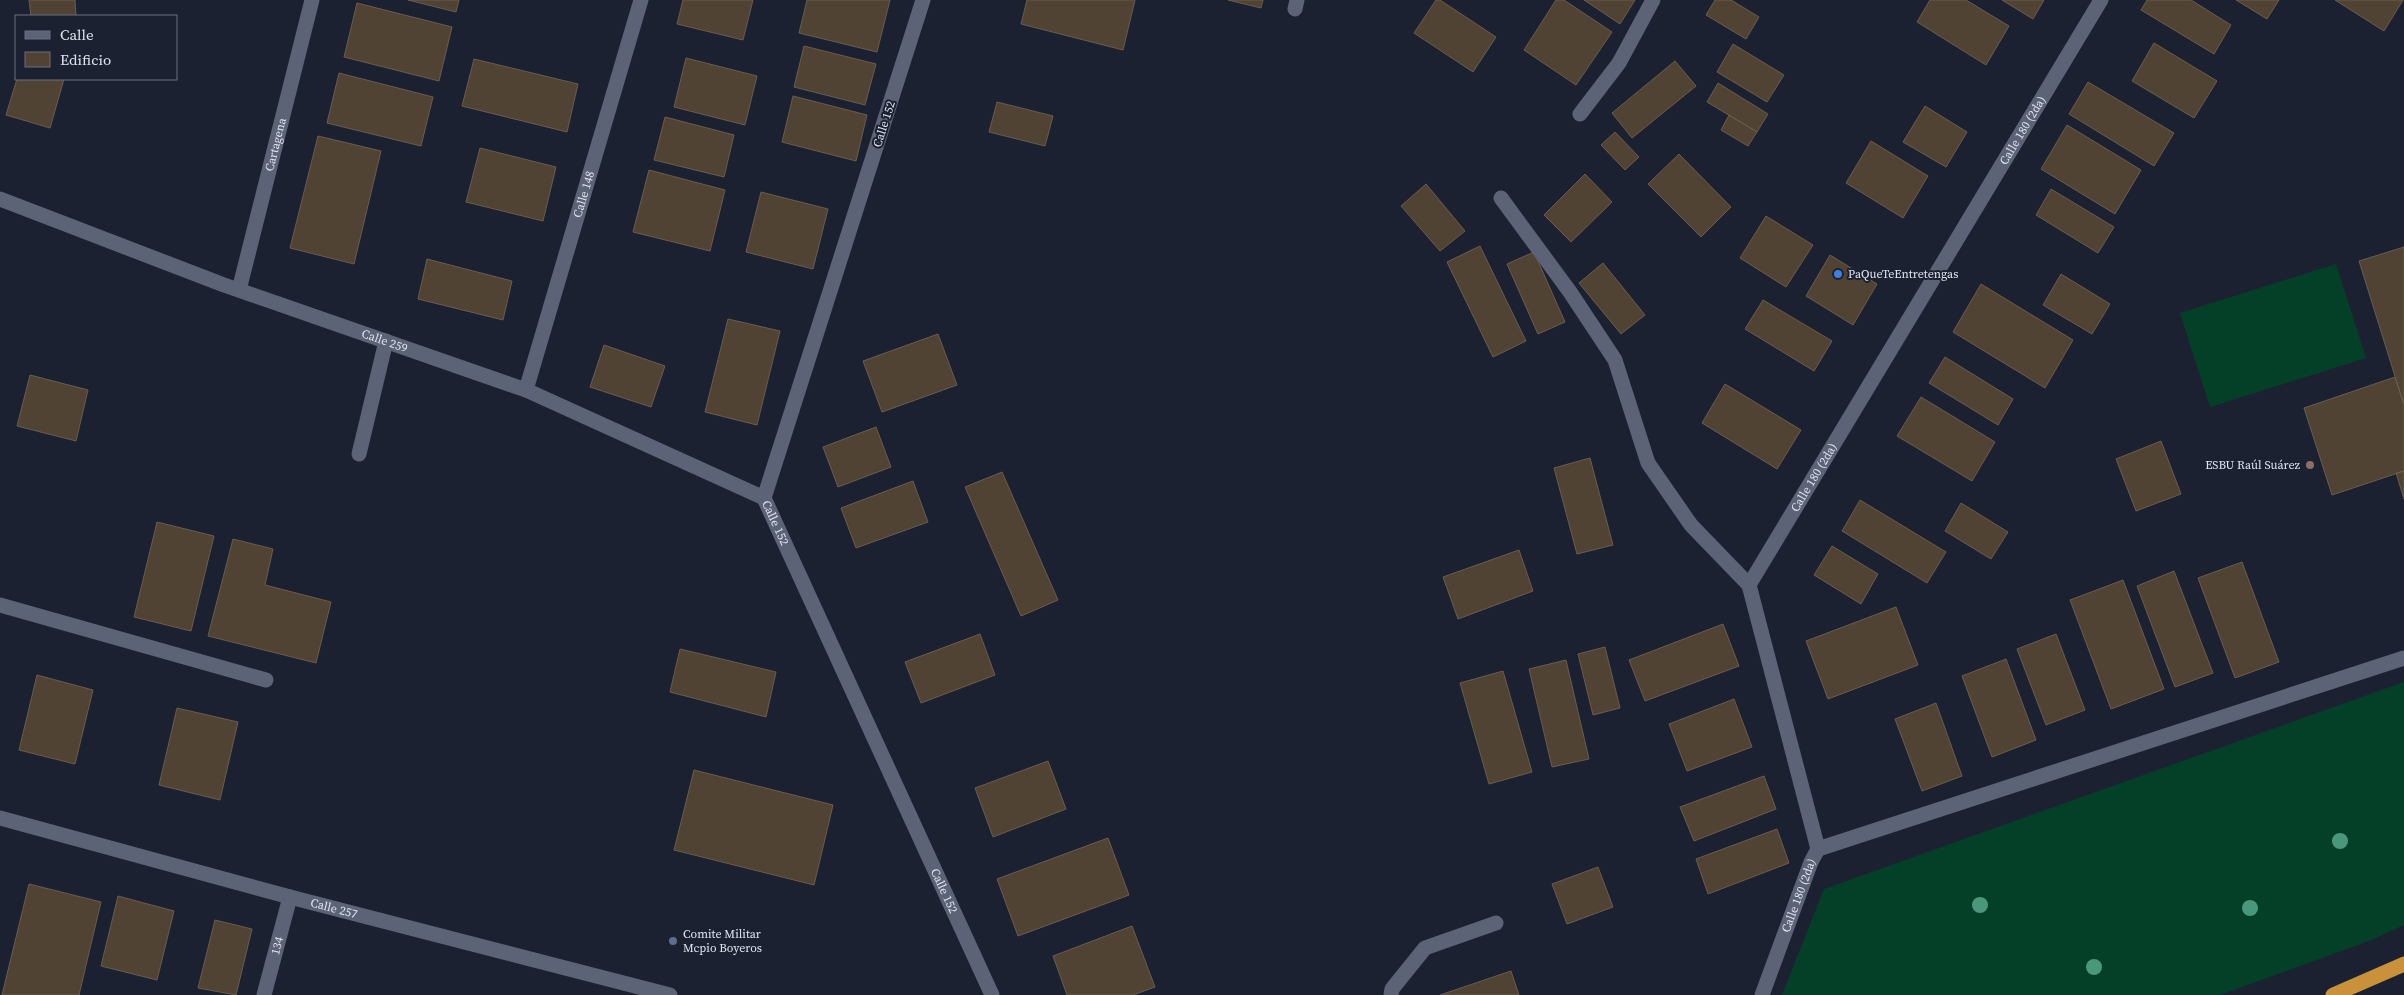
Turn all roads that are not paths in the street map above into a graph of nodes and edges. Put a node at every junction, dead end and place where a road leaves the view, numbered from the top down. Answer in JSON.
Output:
{"nodes":[{"id":1,"x":312,"y":0,"type":"edge"},
{"id":2,"x":641,"y":0,"type":"edge"},
{"id":3,"x":923,"y":0,"type":"edge"},
{"id":4,"x":1653,"y":0,"type":"edge"},
{"id":5,"x":2101,"y":0,"type":"edge"},
{"id":6,"x":1580,"y":114,"type":"dead end"},
{"id":7,"x":1501,"y":198,"type":"dead end"},
{"id":8,"x":0,"y":199,"type":"edge"},
{"id":9,"x":239,"y":290,"type":"junction"},
{"id":10,"x":386,"y":341,"type":"junction"},
{"id":11,"x":526,"y":390,"type":"junction"},
{"id":12,"x":359,"y":454,"type":"dead end"},
{"id":13,"x":764,"y":498,"type":"junction"},
{"id":14,"x":1748,"y":585,"type":"junction"},
{"id":15,"x":0,"y":605,"type":"edge"},
{"id":16,"x":2404,"y":658,"type":"edge"},
{"id":17,"x":266,"y":680,"type":"dead end"},
{"id":18,"x":0,"y":818,"type":"edge"},
{"id":19,"x":1818,"y":849,"type":"junction"},
{"id":20,"x":290,"y":897,"type":"junction"},
{"id":21,"x":1496,"y":923,"type":"dead end"},
{"id":22,"x":2404,"y":964,"type":"edge"},
{"id":23,"x":264,"y":995,"type":"edge"},
{"id":24,"x":670,"y":995,"type":"edge"},
{"id":25,"x":992,"y":995,"type":"edge"},
{"id":26,"x":1390,"y":995,"type":"edge"},
{"id":27,"x":1762,"y":995,"type":"edge"},
{"id":28,"x":2333,"y":995,"type":"edge"}],
"edges":[{"from":1,"to":9,"type":"street","name":"Cartagena"},
{"from":2,"to":11,"type":"street","name":"Calle 148"},
{"from":3,"to":13,"type":"street","name":"Calle 152"},
{"from":4,"to":6,"type":"street"},
{"from":5,"to":14,"type":"street","name":"Calle 180 (2da)"},
{"from":7,"to":14,"type":"street"},
{"from":8,"to":9,"type":"street","name":"Calle 259"},
{"from":9,"to":10,"type":"street","name":"Calle 259"},
{"from":10,"to":11,"type":"street","name":"Calle 259"},
{"from":10,"to":12,"type":"street"},
{"from":11,"to":13,"type":"street","name":"Calle 259"},
{"from":13,"to":25,"type":"street","name":"Calle 152"},
{"from":14,"to":19,"type":"street","name":"Calle 180 (2da)"},
{"from":15,"to":17,"type":"street"},
{"from":16,"to":19,"type":"street"},
{"from":18,"to":20,"type":"street","name":"Calle 257"},
{"from":19,"to":27,"type":"street","name":"Calle 180 (2da)"},
{"from":20,"to":23,"type":"street","name":"134"},
{"from":20,"to":24,"type":"street","name":"Calle 257"},
{"from":21,"to":26,"type":"street"},
{"from":22,"to":28,"type":"highway"}]}
